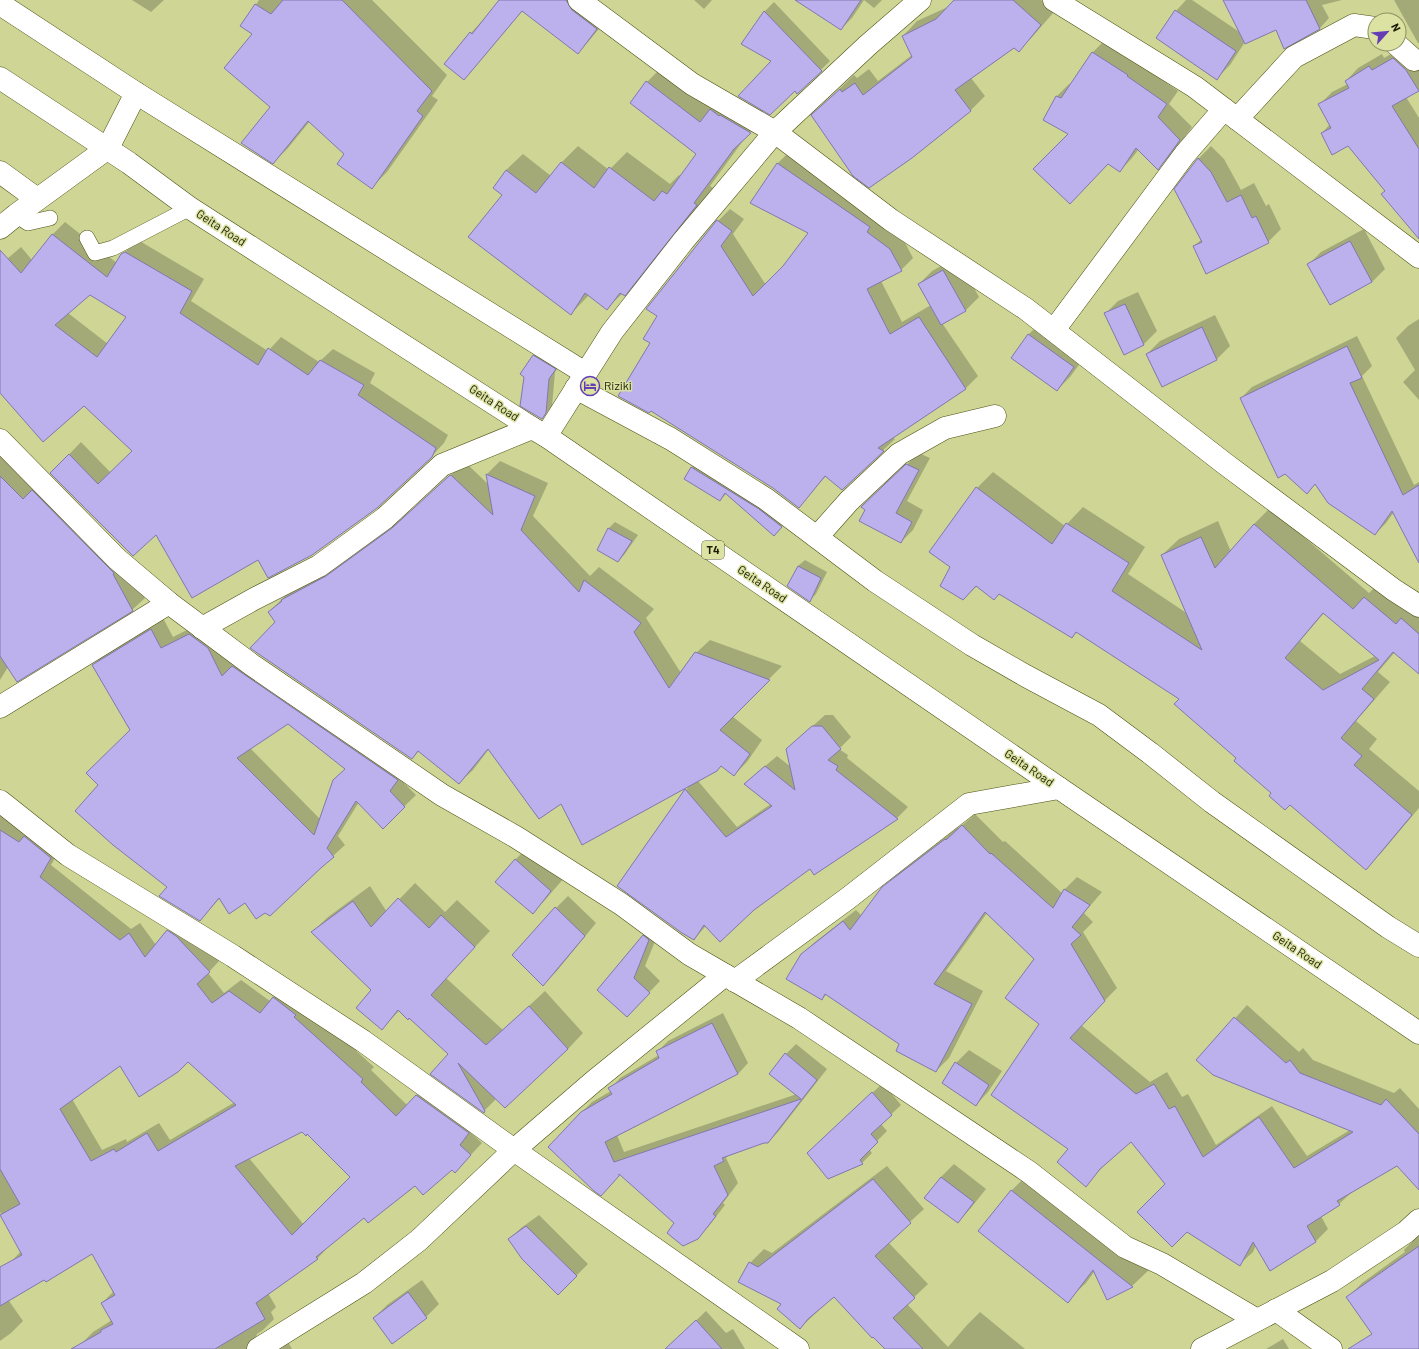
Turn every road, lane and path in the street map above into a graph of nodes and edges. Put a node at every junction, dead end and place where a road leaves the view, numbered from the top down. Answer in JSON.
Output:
{"nodes":[{"id":1,"x":579,"y":0,"type":"edge"},
{"id":2,"x":920,"y":0,"type":"edge"},
{"id":3,"x":1054,"y":0,"type":"edge"},
{"id":4,"x":0,"y":4,"type":"edge"},
{"id":5,"x":1367,"y":27,"type":"edge"},
{"id":6,"x":1405,"y":52,"type":"edge"},
{"id":7,"x":1414,"y":60,"type":"dead end"},
{"id":8,"x":0,"y":78,"type":"edge"},
{"id":9,"x":136,"y":94,"type":"junction"},
{"id":10,"x":1230,"y":114,"type":"junction"},
{"id":11,"x":775,"y":132,"type":"junction"},
{"id":12,"x":108,"y":148,"type":"junction"},
{"id":13,"x":0,"y":172,"type":"edge"},
{"id":14,"x":37,"y":198,"type":"junction"},
{"id":15,"x":190,"y":208,"type":"junction"},
{"id":16,"x":50,"y":218,"type":"dead end"},
{"id":17,"x":8,"y":221,"type":"edge"},
{"id":18,"x":87,"y":238,"type":"dead end"},
{"id":19,"x":1419,"y":257,"type":"edge"},
{"id":20,"x":1054,"y":330,"type":"junction"},
{"id":21,"x":581,"y":380,"type":"junction"},
{"id":22,"x":995,"y":416,"type":"dead end"},
{"id":23,"x":539,"y":432,"type":"junction"},
{"id":24,"x":0,"y":440,"type":"edge"},
{"id":25,"x":817,"y":537,"type":"junction"},
{"id":26,"x":169,"y":603,"type":"junction"},
{"id":27,"x":1419,"y":606,"type":"edge"},
{"id":28,"x":202,"y":628,"type":"junction"},
{"id":29,"x":0,"y":707,"type":"edge"},
{"id":30,"x":1059,"y":788,"type":"junction"},
{"id":31,"x":0,"y":801,"type":"edge"},
{"id":32,"x":1419,"y":946,"type":"edge"},
{"id":33,"x":730,"y":978,"type":"junction"},
{"id":34,"x":1419,"y":1033,"type":"edge"},
{"id":35,"x":514,"y":1150,"type":"junction"},
{"id":36,"x":1419,"y":1220,"type":"edge"},
{"id":37,"x":1266,"y":1315,"type":"junction"},
{"id":38,"x":258,"y":1349,"type":"edge"},
{"id":39,"x":798,"y":1349,"type":"edge"},
{"id":40,"x":1202,"y":1349,"type":"edge"},
{"id":41,"x":1331,"y":1349,"type":"edge"}],
"edges":[{"from":1,"to":11,"type":"main road"},
{"from":2,"to":11,"type":"main road"},
{"from":3,"to":10,"type":"main road"},
{"from":4,"to":9,"type":"main road"},
{"from":5,"to":10,"type":"main road"},
{"from":6,"to":7,"type":"main road"},
{"from":8,"to":12,"type":"main road","name":"Geita Road","number":"T4"},
{"from":9,"to":12,"type":"main road"},
{"from":9,"to":21,"type":"main road"},
{"from":10,"to":19,"type":"main road"},
{"from":10,"to":20,"type":"main road"},
{"from":11,"to":20,"type":"main road"},
{"from":11,"to":21,"type":"main road"},
{"from":12,"to":14,"type":"main road"},
{"from":12,"to":15,"type":"main road","name":"Geita Road","number":"T4"},
{"from":13,"to":14,"type":"main road"},
{"from":14,"to":17,"type":"main road"},
{"from":15,"to":18,"type":"lane"},
{"from":15,"to":23,"type":"main road","name":"Geita Road","number":"T4"},
{"from":16,"to":17,"type":"lane"},
{"from":20,"to":27,"type":"main road"},
{"from":21,"to":23,"type":"main road"},
{"from":21,"to":25,"type":"main road"},
{"from":22,"to":25,"type":"main road"},
{"from":23,"to":28,"type":"main road"},
{"from":23,"to":30,"type":"main road","name":"Geita Road","number":"T4"},
{"from":24,"to":26,"type":"main road"},
{"from":25,"to":32,"type":"main road"},
{"from":26,"to":28,"type":"main road"},
{"from":26,"to":29,"type":"main road"},
{"from":28,"to":33,"type":"main road"},
{"from":30,"to":33,"type":"main road"},
{"from":30,"to":34,"type":"main road","name":"Geita Road","number":"T4"},
{"from":31,"to":35,"type":"main road"},
{"from":33,"to":35,"type":"main road"},
{"from":33,"to":37,"type":"main road"},
{"from":35,"to":38,"type":"main road"},
{"from":35,"to":39,"type":"main road"},
{"from":36,"to":37,"type":"main road"},
{"from":37,"to":40,"type":"main road"},
{"from":37,"to":41,"type":"main road"}]}
